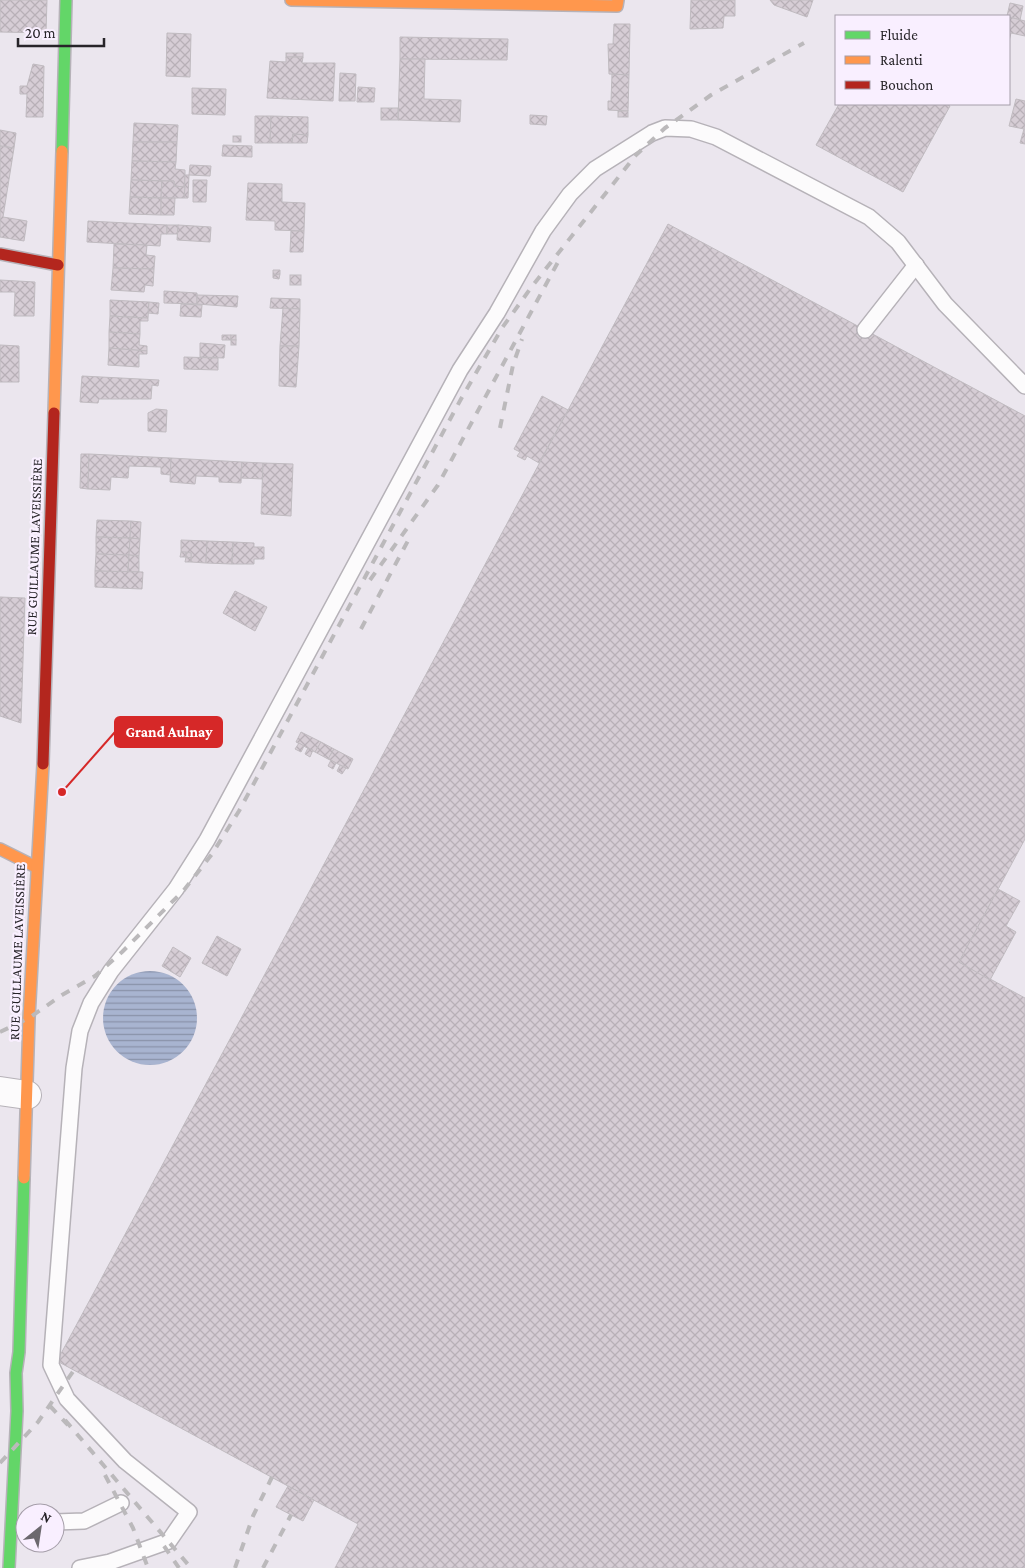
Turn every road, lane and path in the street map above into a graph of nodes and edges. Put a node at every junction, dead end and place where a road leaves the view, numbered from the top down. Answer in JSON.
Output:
{"nodes":[{"id":1,"x":66,"y":0,"type":"edge"},
{"id":2,"x":291,"y":0,"type":"edge"},
{"id":3,"x":618,"y":0,"type":"edge"},
{"id":4,"x":0,"y":254,"type":"edge"},
{"id":5,"x":916,"y":265,"type":"junction"},
{"id":6,"x":58,"y":266,"type":"junction"},
{"id":7,"x":864,"y":330,"type":"dead end"},
{"id":8,"x":1025,"y":386,"type":"edge"},
{"id":9,"x":0,"y":849,"type":"edge"},
{"id":10,"x":36,"y":867,"type":"junction"},
{"id":11,"x":0,"y":1091,"type":"edge"},
{"id":12,"x":27,"y":1095,"type":"junction"},
{"id":13,"x":17,"y":1411,"type":"junction"},
{"id":14,"x":0,"y":1414,"type":"edge"},
{"id":15,"x":18,"y":1503,"type":"edge"},
{"id":16,"x":121,"y":1503,"type":"dead end"},
{"id":17,"x":65,"y":1522,"type":"edge"},
{"id":18,"x":15,"y":1539,"type":"edge"},
{"id":19,"x":9,"y":1568,"type":"edge"},
{"id":20,"x":80,"y":1568,"type":"edge"}],
"edges":[{"from":1,"to":6,"type":"street","name":"RUE GUILLAUME LAVEISSIÈRE"},
{"from":2,"to":3,"type":"street"},
{"from":4,"to":6,"type":"street"},
{"from":5,"to":7,"type":"lane"},
{"from":5,"to":8,"type":"lane"},
{"from":5,"to":20,"type":"lane"},
{"from":6,"to":10,"type":"street","name":"RUE GUILLAUME LAVEISSIÈRE"},
{"from":9,"to":10,"type":"street"},
{"from":10,"to":12,"type":"street","name":"RUE GUILLAUME LAVEISSIÈRE"},
{"from":11,"to":12,"type":"street"},
{"from":12,"to":13,"type":"street","name":"RUE GUILLAUME LAVEISSIÈRE"},
{"from":13,"to":14,"type":"lane"},
{"from":13,"to":15,"type":"street","name":"RUE GUILLAUME LAVEISSIÈRE"},
{"from":16,"to":17,"type":"lane"},
{"from":18,"to":19,"type":"street","name":"RUE GUILLAUME LAVEISSIÈRE"}]}
